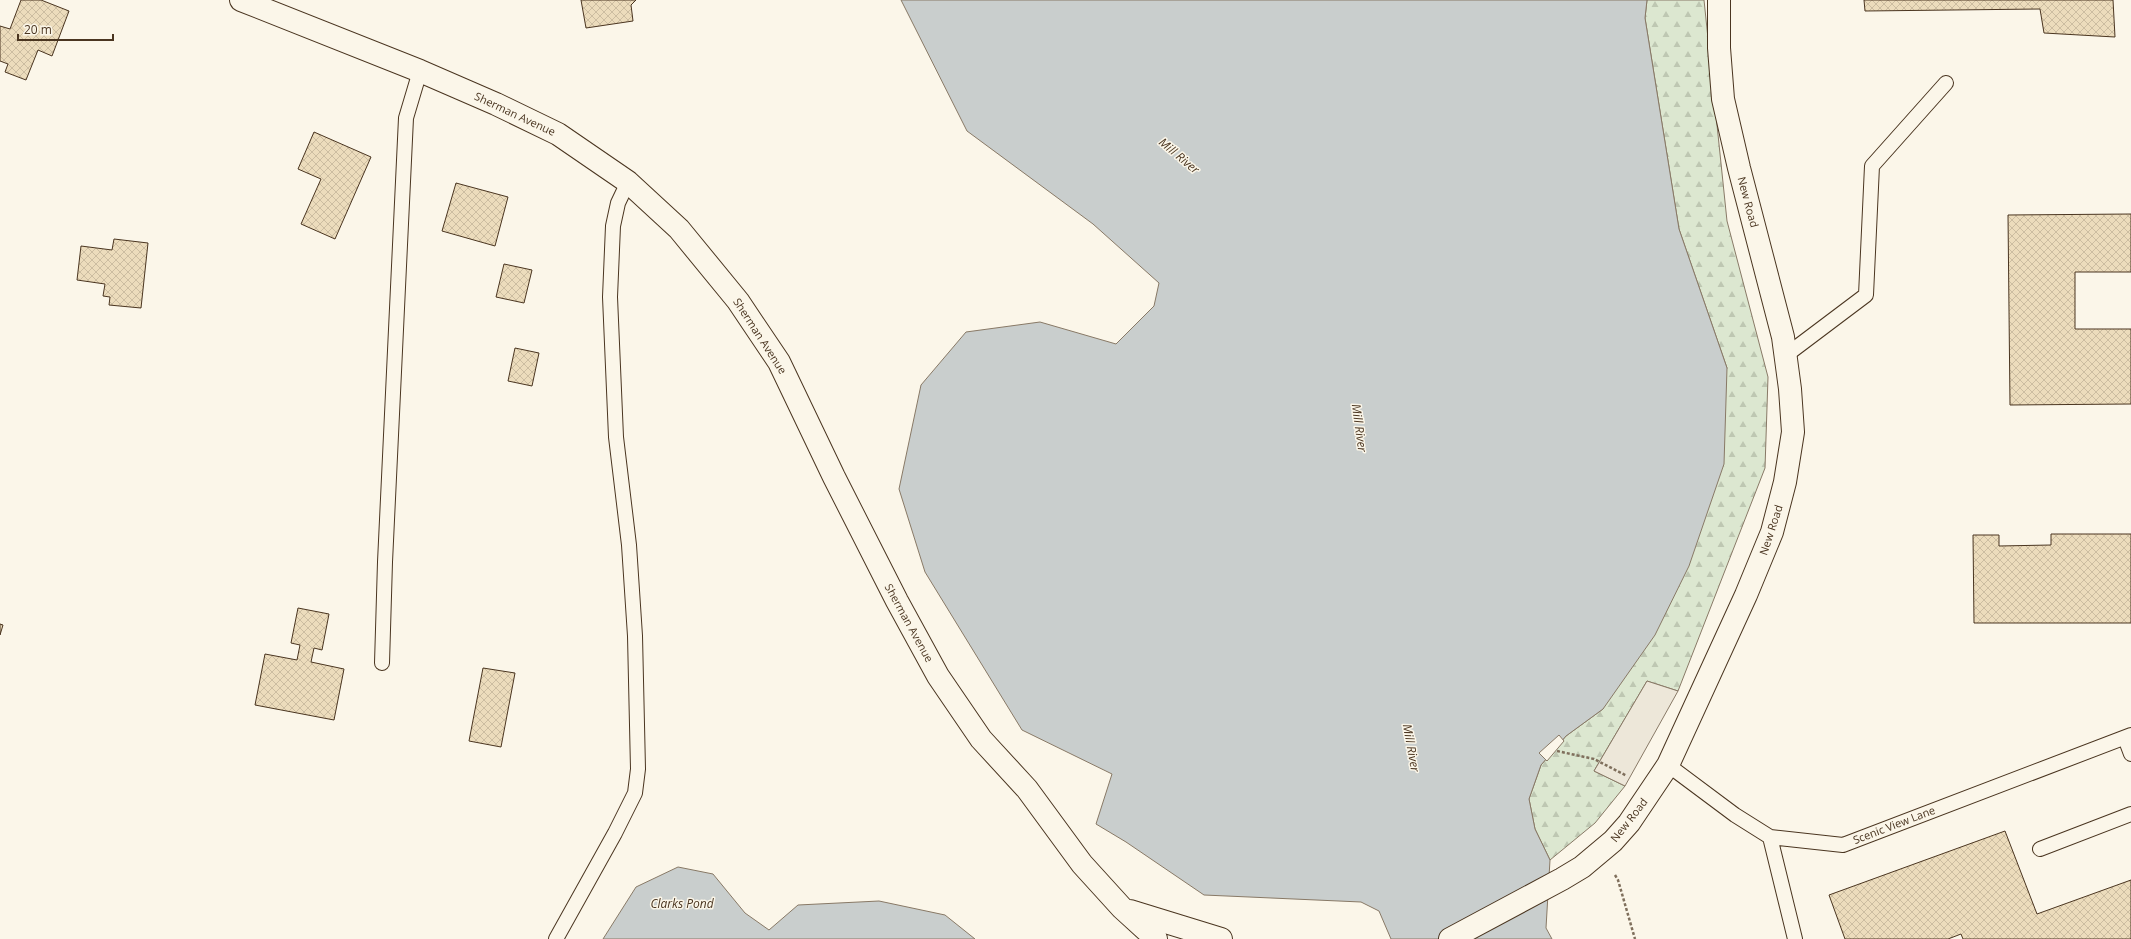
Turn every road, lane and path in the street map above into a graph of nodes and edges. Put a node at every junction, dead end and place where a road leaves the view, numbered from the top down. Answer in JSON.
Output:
{"nodes":[{"id":1,"x":1719,"y":0,"type":"edge"},
{"id":2,"x":249,"y":1,"type":"edge"},
{"id":3,"x":420,"y":71,"type":"junction"},
{"id":4,"x":1946,"y":83,"type":"dead end"},
{"id":5,"x":628,"y":182,"type":"junction"},
{"id":6,"x":1785,"y":356,"type":"junction"},
{"id":7,"x":382,"y":663,"type":"dead end"},
{"id":8,"x":2128,"y":736,"type":"edge"},
{"id":9,"x":1557,"y":751,"type":"dead end"},
{"id":10,"x":2131,"y":754,"type":"edge"},
{"id":11,"x":1668,"y":765,"type":"junction"},
{"id":12,"x":1652,"y":788,"type":"junction"},
{"id":13,"x":2131,"y":814,"type":"edge"},
{"id":14,"x":1770,"y":837,"type":"junction"},
{"id":15,"x":2040,"y":849,"type":"dead end"},
{"id":16,"x":1601,"y":852,"type":"junction"},
{"id":17,"x":1122,"y":908,"type":"junction"},
{"id":18,"x":556,"y":939,"type":"edge"},
{"id":19,"x":1156,"y":939,"type":"edge"},
{"id":20,"x":1221,"y":939,"type":"edge"},
{"id":21,"x":1450,"y":939,"type":"edge"},
{"id":22,"x":1635,"y":939,"type":"edge"},
{"id":23,"x":1795,"y":939,"type":"edge"}],
"edges":[{"from":1,"to":6,"type":"street","name":"New Road"},
{"from":2,"to":3,"type":"street","name":"Sherman Avenue"},
{"from":3,"to":5,"type":"street","name":"Sherman Avenue"},
{"from":3,"to":7,"type":"lane"},
{"from":4,"to":6,"type":"lane"},
{"from":5,"to":17,"type":"street","name":"Sherman Avenue"},
{"from":5,"to":18,"type":"lane"},
{"from":6,"to":11,"type":"street","name":"New Road"},
{"from":8,"to":10,"type":"lane"},
{"from":8,"to":14,"type":"lane","name":"Scenic View Lane"},
{"from":9,"to":12,"type":"path"},
{"from":11,"to":12,"type":"street","name":"New Road"},
{"from":11,"to":14,"type":"lane","name":"Scenic View Lane"},
{"from":12,"to":16,"type":"street","name":"New Road"},
{"from":13,"to":15,"type":"lane"},
{"from":14,"to":23,"type":"lane"},
{"from":16,"to":21,"type":"street","name":"New Road"},
{"from":16,"to":22,"type":"path"},
{"from":17,"to":19,"type":"street","name":"Sherman Avenue"},
{"from":17,"to":20,"type":"street"}]}
